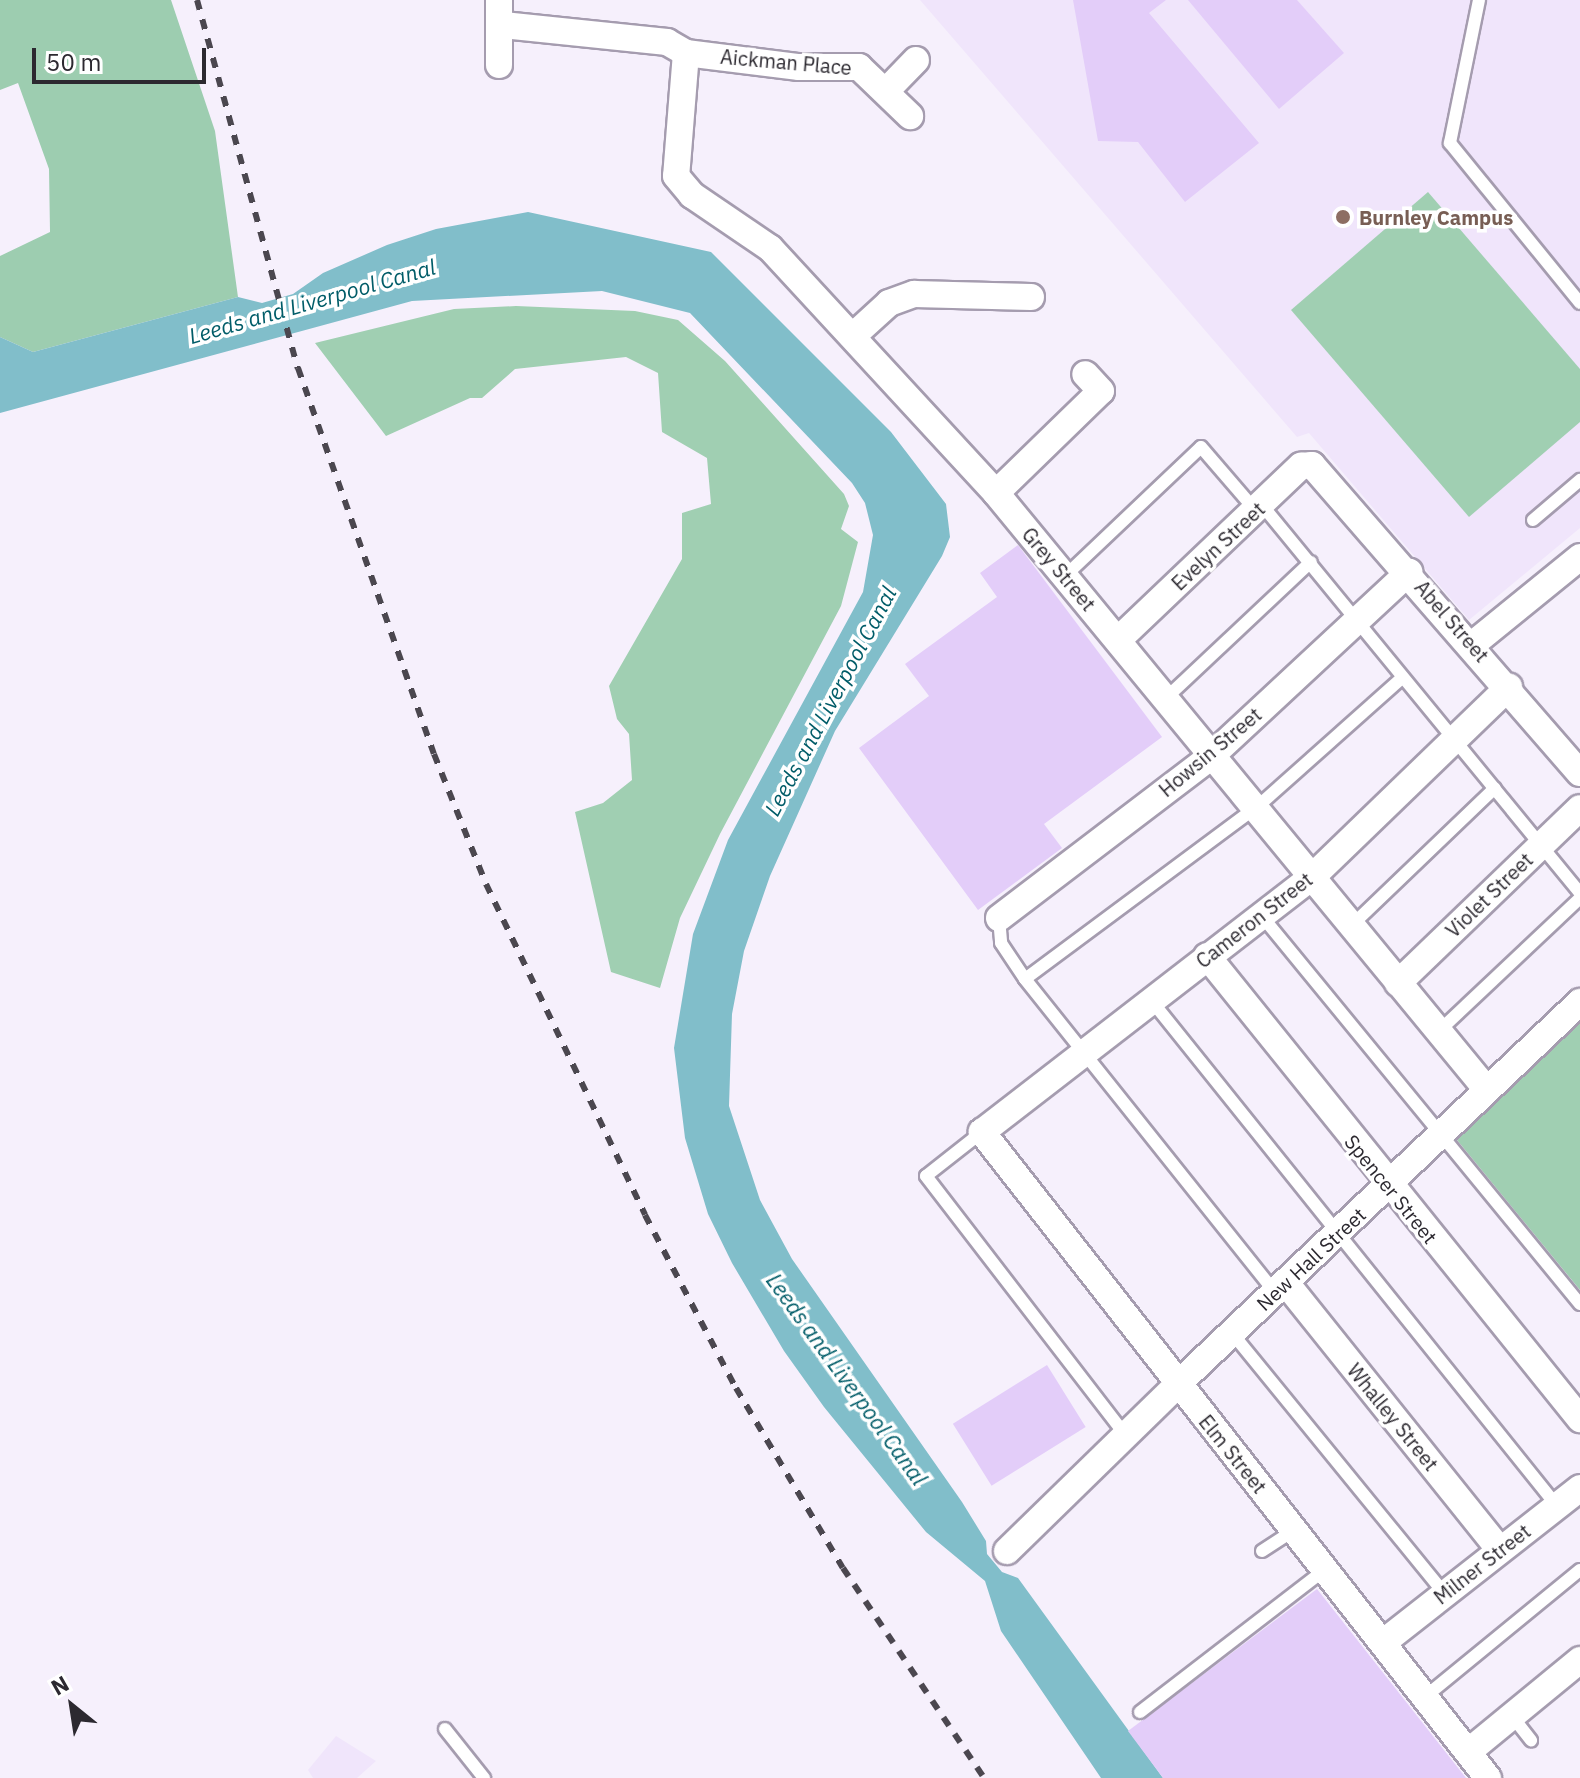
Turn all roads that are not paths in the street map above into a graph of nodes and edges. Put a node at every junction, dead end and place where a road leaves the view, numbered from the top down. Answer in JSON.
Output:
{"nodes":[{"id":1,"x":1479,"y":0,"type":"edge"},
{"id":2,"x":501,"y":12,"type":"edge"},
{"id":3,"x":686,"y":53,"type":"junction"},
{"id":4,"x":916,"y":60,"type":"dead end"},
{"id":5,"x":499,"y":65,"type":"dead end"},
{"id":6,"x":886,"y":91,"type":"junction"},
{"id":7,"x":910,"y":116,"type":"dead end"},
{"id":8,"x":1031,"y":297,"type":"dead end"},
{"id":9,"x":1580,"y":303,"type":"edge"},
{"id":10,"x":854,"y":335,"type":"junction"},
{"id":11,"x":1085,"y":374,"type":"dead end"},
{"id":12,"x":1320,"y":471,"type":"joint"},
{"id":13,"x":1580,"y":480,"type":"edge"},
{"id":14,"x":996,"y":493,"type":"junction"},
{"id":15,"x":1259,"y":508,"type":"junction"},
{"id":16,"x":1533,"y":520,"type":"dead end"},
{"id":17,"x":1580,"y":557,"type":"edge"},
{"id":18,"x":1311,"y":562,"type":"junction"},
{"id":19,"x":1409,"y":572,"type":"junction"},
{"id":20,"x":1065,"y":576,"type":"junction"},
{"id":21,"x":1358,"y":620,"type":"junction"},
{"id":22,"x":1118,"y":640,"type":"junction"},
{"id":23,"x":1473,"y":644,"type":"junction"},
{"id":24,"x":1402,"y":678,"type":"junction"},
{"id":25,"x":1509,"y":687,"type":"junction"},
{"id":26,"x":1165,"y":699,"type":"junction"},
{"id":27,"x":1455,"y":739,"type":"junction"},
{"id":28,"x":1211,"y":755,"type":"junction"},
{"id":29,"x":1579,"y":770,"type":"edge"},
{"id":30,"x":1495,"y":788,"type":"junction"},
{"id":31,"x":1257,"y":807,"type":"junction"},
{"id":32,"x":1580,"y":808,"type":"edge"},
{"id":33,"x":1541,"y":846,"type":"junction"},
{"id":34,"x":1312,"y":877,"type":"junction"},
{"id":35,"x":1580,"y":896,"type":"edge"},
{"id":36,"x":1261,"y":915,"type":"junction"},
{"id":37,"x":999,"y":918,"type":"joint"},
{"id":38,"x":1351,"y":926,"type":"junction"},
{"id":39,"x":1207,"y":956,"type":"junction"},
{"id":40,"x":1025,"y":979,"type":"junction"},
{"id":41,"x":1398,"y":983,"type":"junction"},
{"id":42,"x":1151,"y":1000,"type":"junction"},
{"id":43,"x":1580,"y":1002,"type":"edge"},
{"id":44,"x":1439,"y":1031,"type":"junction"},
{"id":45,"x":1084,"y":1051,"type":"junction"},
{"id":46,"x":1487,"y":1090,"type":"junction"},
{"id":47,"x":982,"y":1132,"type":"junction"},
{"id":48,"x":1441,"y":1135,"type":"junction"},
{"id":49,"x":1388,"y":1187,"type":"junction"},
{"id":50,"x":1336,"y":1235,"type":"junction"},
{"id":51,"x":1281,"y":1288,"type":"junction"},
{"id":52,"x":1580,"y":1304,"type":"edge"},
{"id":53,"x":1232,"y":1333,"type":"junction"},
{"id":54,"x":1178,"y":1383,"type":"junction"},
{"id":55,"x":1580,"y":1419,"type":"edge"},
{"id":56,"x":1125,"y":1434,"type":"junction"},
{"id":57,"x":1580,"y":1488,"type":"edge"},
{"id":58,"x":1557,"y":1506,"type":"junction"},
{"id":59,"x":1294,"y":1530,"type":"junction"},
{"id":60,"x":1500,"y":1550,"type":"junction"},
{"id":61,"x":1007,"y":1551,"type":"dead end"},
{"id":62,"x":1262,"y":1551,"type":"dead end"},
{"id":63,"x":1326,"y":1569,"type":"junction"},
{"id":64,"x":1580,"y":1570,"type":"edge"},
{"id":65,"x":1445,"y":1594,"type":"junction"},
{"id":66,"x":1385,"y":1641,"type":"junction"},
{"id":67,"x":1580,"y":1661,"type":"edge"},
{"id":68,"x":1426,"y":1696,"type":"junction"},
{"id":69,"x":1140,"y":1712,"type":"dead end"},
{"id":70,"x":1512,"y":1716,"type":"junction"},
{"id":71,"x":445,"y":1729,"type":"dead end"},
{"id":72,"x":1531,"y":1740,"type":"dead end"},
{"id":73,"x":1468,"y":1752,"type":"junction"},
{"id":74,"x":484,"y":1778,"type":"edge"},
{"id":75,"x":1488,"y":1778,"type":"edge"}],
"edges":[{"from":1,"to":9,"type":"lane"},
{"from":2,"to":3,"type":"street","name":"Aickman Place"},
{"from":2,"to":5,"type":"street"},
{"from":3,"to":6,"type":"street","name":"Aickman Place"},
{"from":3,"to":10,"type":"street","name":"Grey Street"},
{"from":4,"to":6,"type":"street"},
{"from":6,"to":7,"type":"street","name":"Aickman Place"},
{"from":8,"to":10,"type":"street"},
{"from":10,"to":14,"type":"street","name":"Grey Street"},
{"from":11,"to":14,"type":"street"},
{"from":12,"to":15,"type":"street","name":"Evelyn Street"},
{"from":12,"to":19,"type":"street","name":"Abel Street"},
{"from":13,"to":16,"type":"lane"},
{"from":14,"to":20,"type":"street","name":"Grey Street"},
{"from":15,"to":18,"type":"lane"},
{"from":15,"to":20,"type":"lane"},
{"from":15,"to":22,"type":"street","name":"Evelyn Street"},
{"from":17,"to":23,"type":"street"},
{"from":18,"to":21,"type":"lane"},
{"from":18,"to":26,"type":"lane"},
{"from":19,"to":21,"type":"street","name":"Howsin Street"},
{"from":19,"to":23,"type":"street","name":"Abel Street"},
{"from":20,"to":22,"type":"street","name":"Grey Street"},
{"from":21,"to":24,"type":"lane"},
{"from":21,"to":28,"type":"street","name":"Howsin Street"},
{"from":22,"to":26,"type":"street","name":"Grey Street"},
{"from":23,"to":25,"type":"street","name":"Abel Street"},
{"from":24,"to":27,"type":"lane"},
{"from":24,"to":31,"type":"lane"},
{"from":25,"to":27,"type":"street","name":"Cameron Street"},
{"from":25,"to":29,"type":"street","name":"Abel Street"},
{"from":26,"to":28,"type":"street","name":"Grey Street"},
{"from":27,"to":30,"type":"lane"},
{"from":27,"to":34,"type":"street","name":"Cameron Street"},
{"from":28,"to":31,"type":"street","name":"Grey Street"},
{"from":28,"to":37,"type":"street","name":"Howsin Street"},
{"from":30,"to":33,"type":"lane"},
{"from":30,"to":38,"type":"lane"},
{"from":31,"to":34,"type":"street","name":"Grey Street"},
{"from":31,"to":40,"type":"lane"},
{"from":32,"to":33,"type":"street","name":"Violet Street"},
{"from":33,"to":35,"type":"lane"},
{"from":33,"to":41,"type":"street","name":"Violet Street"},
{"from":34,"to":36,"type":"street","name":"Cameron Street"},
{"from":34,"to":38,"type":"street","name":"Grey Street"},
{"from":35,"to":44,"type":"lane"},
{"from":36,"to":39,"type":"street","name":"Cameron Street"},
{"from":36,"to":48,"type":"lane"},
{"from":37,"to":40,"type":"lane"},
{"from":38,"to":41,"type":"street","name":"Grey Street"},
{"from":39,"to":42,"type":"street","name":"Cameron Street"},
{"from":39,"to":49,"type":"street","name":"Spencer Street"},
{"from":40,"to":45,"type":"lane"},
{"from":41,"to":44,"type":"street","name":"Grey Street"},
{"from":42,"to":45,"type":"street","name":"Cameron Street"},
{"from":42,"to":50,"type":"lane"},
{"from":43,"to":46,"type":"street","name":"New Hall Street"},
{"from":44,"to":46,"type":"street","name":"Grey Street"},
{"from":45,"to":47,"type":"street","name":"Cameron Street"},
{"from":45,"to":51,"type":"lane"},
{"from":46,"to":48,"type":"street","name":"New Hall Street"},
{"from":47,"to":54,"type":"street","name":"Elm Street"},
{"from":47,"to":56,"type":"lane"},
{"from":48,"to":49,"type":"street","name":"New Hall Street"},
{"from":48,"to":52,"type":"lane"},
{"from":49,"to":50,"type":"street","name":"New Hall Street"},
{"from":49,"to":55,"type":"street","name":"Spencer Street"},
{"from":50,"to":51,"type":"street","name":"New Hall Street"},
{"from":50,"to":58,"type":"lane"},
{"from":51,"to":53,"type":"street","name":"New Hall Street"},
{"from":51,"to":60,"type":"street","name":"Whalley Street"},
{"from":53,"to":54,"type":"street","name":"New Hall Street"},
{"from":53,"to":65,"type":"lane"},
{"from":54,"to":56,"type":"street","name":"New Hall Street"},
{"from":54,"to":59,"type":"street","name":"Elm Street"},
{"from":56,"to":61,"type":"street","name":"New Hall Street"},
{"from":57,"to":58,"type":"street","name":"Milner Street"},
{"from":58,"to":60,"type":"street","name":"Milner Street"},
{"from":59,"to":62,"type":"lane"},
{"from":59,"to":63,"type":"street","name":"Elm Street"},
{"from":60,"to":65,"type":"street","name":"Milner Street"},
{"from":63,"to":66,"type":"street","name":"Elm Street"},
{"from":63,"to":69,"type":"lane"},
{"from":64,"to":68,"type":"lane"},
{"from":65,"to":66,"type":"street","name":"Milner Street"},
{"from":66,"to":68,"type":"street","name":"Elm Street"},
{"from":67,"to":70,"type":"street"},
{"from":68,"to":73,"type":"street","name":"Elm Street"},
{"from":70,"to":72,"type":"lane"},
{"from":70,"to":73,"type":"street"},
{"from":71,"to":74,"type":"lane"},
{"from":73,"to":75,"type":"street","name":"Elm Street"}]}
